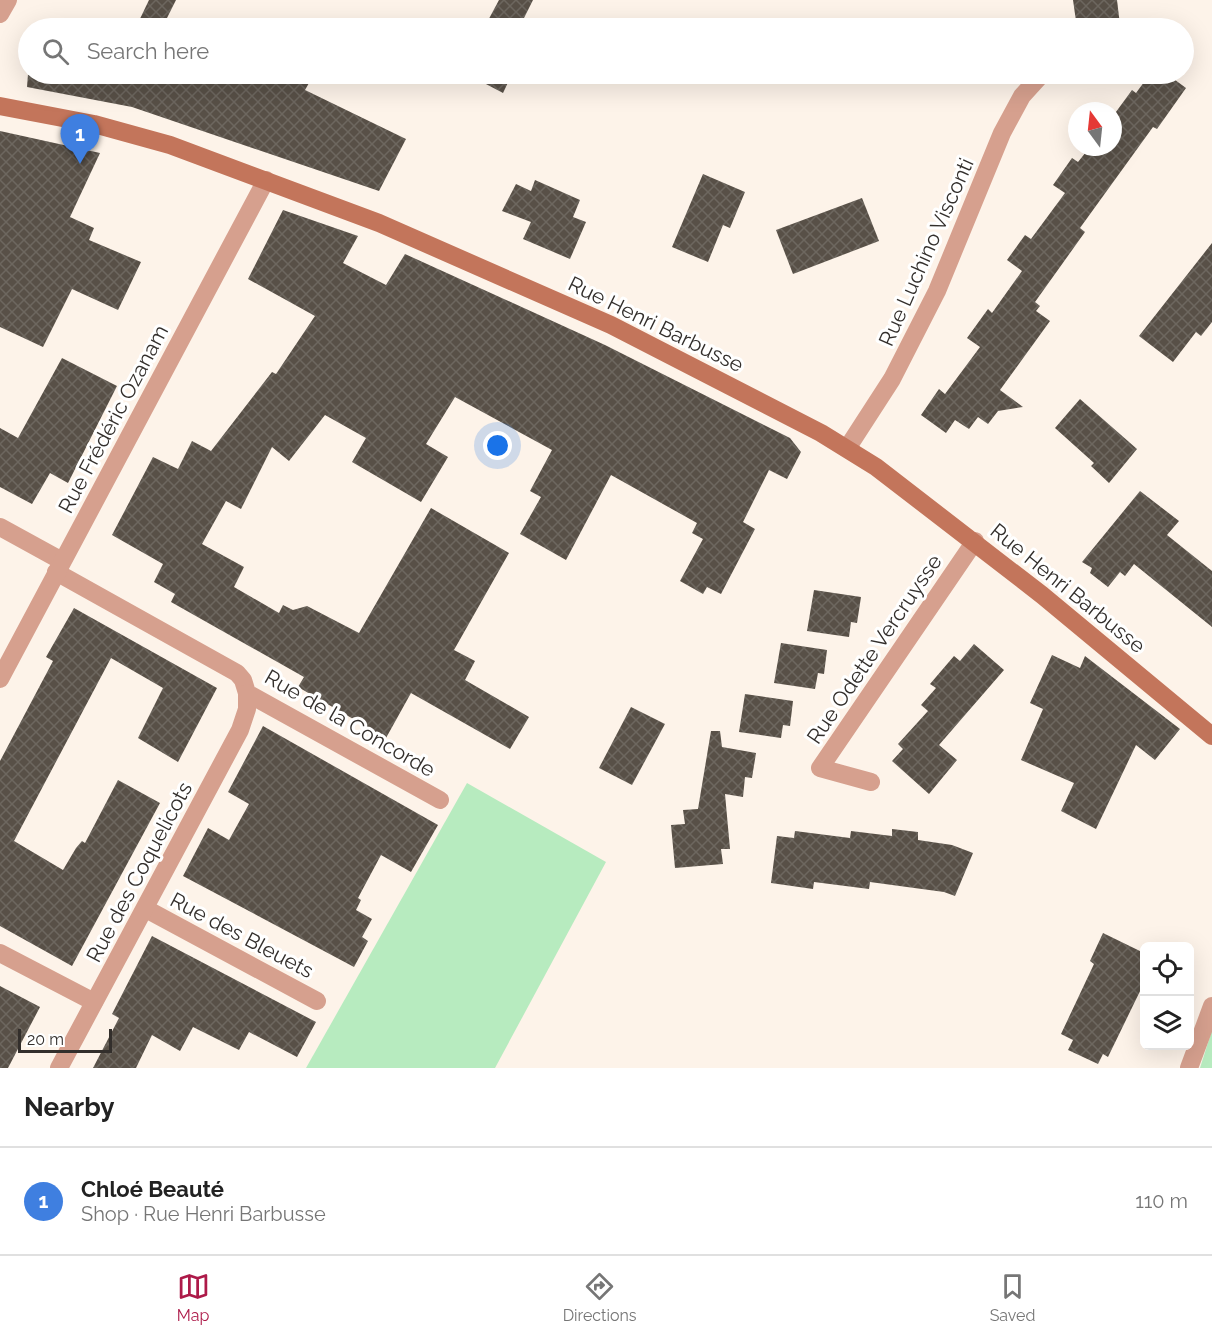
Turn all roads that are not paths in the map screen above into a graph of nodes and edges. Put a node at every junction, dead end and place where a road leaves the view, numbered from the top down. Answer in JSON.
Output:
{"nodes":[{"id":1,"x":8,"y":0,"type":"edge"},
{"id":2,"x":0,"y":14,"type":"edge"},
{"id":3,"x":1032,"y":84,"type":"edge"},
{"id":4,"x":0,"y":106,"type":"edge"},
{"id":5,"x":266,"y":180,"type":"junction"},
{"id":6,"x":848,"y":447,"type":"junction"},
{"id":7,"x":0,"y":527,"type":"edge"},
{"id":8,"x":975,"y":541,"type":"junction"},
{"id":9,"x":59,"y":567,"type":"junction"},
{"id":10,"x":0,"y":679,"type":"edge"},
{"id":11,"x":247,"y":693,"type":"junction"},
{"id":12,"x":1212,"y":736,"type":"edge"},
{"id":13,"x":870,"y":782,"type":"dead end"},
{"id":14,"x":440,"y":800,"type":"dead end"},
{"id":15,"x":146,"y":909,"type":"junction"},
{"id":16,"x":0,"y":953,"type":"edge"},
{"id":17,"x":316,"y":1001,"type":"dead end"},
{"id":18,"x":93,"y":1002,"type":"junction"},
{"id":19,"x":1212,"y":1006,"type":"edge"},
{"id":20,"x":59,"y":1068,"type":"edge"},
{"id":21,"x":1189,"y":1068,"type":"edge"}],
"edges":[{"from":1,"to":2,"type":"street"},
{"from":3,"to":6,"type":"street","name":"Rue Luchino Visconti"},
{"from":4,"to":5,"type":"street","name":"Rue Henri Barbusse"},
{"from":5,"to":6,"type":"street","name":"Rue Henri Barbusse"},
{"from":5,"to":9,"type":"street","name":"Rue Frédéric Ozanam"},
{"from":6,"to":8,"type":"street","name":"Rue Henri Barbusse"},
{"from":7,"to":9,"type":"street","name":"Rue de la Concorde"},
{"from":8,"to":12,"type":"street","name":"Rue Henri Barbusse"},
{"from":8,"to":13,"type":"street","name":"Rue Odette Vercruysse"},
{"from":9,"to":10,"type":"street","name":"Rue Frédéric Ozanam"},
{"from":9,"to":11,"type":"street","name":"Rue de la Concorde"},
{"from":11,"to":14,"type":"street","name":"Rue de la Concorde"},
{"from":11,"to":15,"type":"street","name":"Rue des Coquelicots"},
{"from":15,"to":17,"type":"street","name":"Rue des Bleuets"},
{"from":15,"to":18,"type":"street","name":"Rue des Coquelicots"},
{"from":16,"to":18,"type":"street"},
{"from":18,"to":20,"type":"street","name":"Rue des Coquelicots"},
{"from":19,"to":21,"type":"street"}]}
